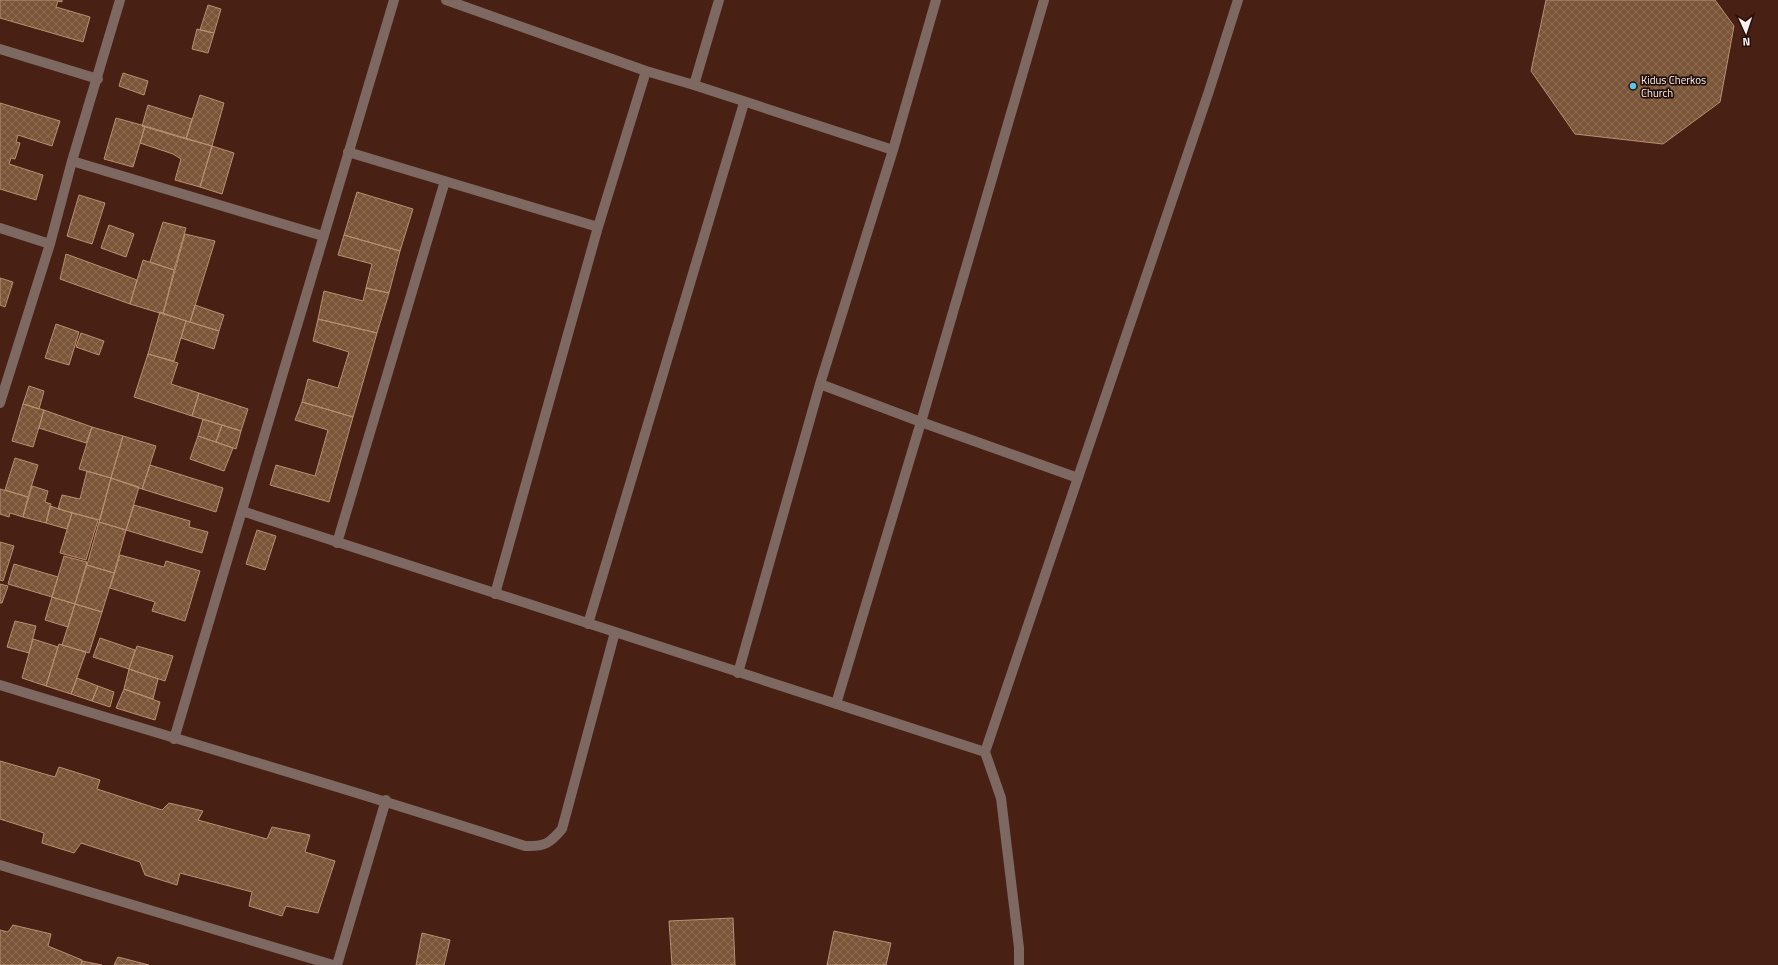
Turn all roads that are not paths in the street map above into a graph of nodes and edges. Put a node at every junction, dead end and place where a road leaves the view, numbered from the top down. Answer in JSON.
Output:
{"nodes":[{"id":1,"x":120,"y":0,"type":"edge"},
{"id":2,"x":394,"y":0,"type":"edge"},
{"id":3,"x":446,"y":0,"type":"edge"},
{"id":4,"x":720,"y":0,"type":"edge"},
{"id":5,"x":936,"y":0,"type":"edge"},
{"id":6,"x":1044,"y":0,"type":"edge"},
{"id":7,"x":1238,"y":0,"type":"edge"},
{"id":8,"x":0,"y":49,"type":"edge"},
{"id":9,"x":646,"y":71,"type":"junction"},
{"id":10,"x":98,"y":79,"type":"junction"},
{"id":11,"x":694,"y":85,"type":"junction"},
{"id":12,"x":744,"y":103,"type":"junction"},
{"id":13,"x":893,"y":150,"type":"junction"},
{"id":14,"x":348,"y":152,"type":"junction"},
{"id":15,"x":72,"y":161,"type":"junction"},
{"id":16,"x":445,"y":181,"type":"junction"},
{"id":17,"x":598,"y":227,"type":"junction"},
{"id":18,"x":0,"y":228,"type":"edge"},
{"id":19,"x":323,"y":236,"type":"junction"},
{"id":20,"x":50,"y":244,"type":"junction"},
{"id":21,"x":820,"y":384,"type":"junction"},
{"id":22,"x":1,"y":397,"type":"edge"},
{"id":23,"x":921,"y":422,"type":"junction"},
{"id":24,"x":1078,"y":478,"type":"junction"},
{"id":25,"x":242,"y":511,"type":"junction"},
{"id":26,"x":337,"y":542,"type":"junction"},
{"id":27,"x":495,"y":594,"type":"junction"},
{"id":28,"x":588,"y":624,"type":"junction"},
{"id":29,"x":615,"y":632,"type":"junction"},
{"id":30,"x":738,"y":673,"type":"junction"},
{"id":31,"x":0,"y":685,"type":"edge"},
{"id":32,"x":836,"y":704,"type":"junction"},
{"id":33,"x":174,"y":739,"type":"junction"},
{"id":34,"x":985,"y":752,"type":"junction"},
{"id":35,"x":386,"y":800,"type":"junction"},
{"id":36,"x":0,"y":865,"type":"edge"},
{"id":37,"x":333,"y":965,"type":"edge"},
{"id":38,"x":338,"y":965,"type":"edge"},
{"id":39,"x":1019,"y":965,"type":"edge"}],
"edges":[{"from":1,"to":10,"type":"street"},
{"from":2,"to":14,"type":"street"},
{"from":3,"to":9,"type":"street"},
{"from":4,"to":11,"type":"street"},
{"from":5,"to":13,"type":"street"},
{"from":6,"to":23,"type":"street"},
{"from":7,"to":24,"type":"street"},
{"from":8,"to":10,"type":"street"},
{"from":9,"to":11,"type":"street"},
{"from":9,"to":17,"type":"street"},
{"from":10,"to":15,"type":"street"},
{"from":11,"to":12,"type":"street"},
{"from":12,"to":13,"type":"street"},
{"from":12,"to":28,"type":"street"},
{"from":13,"to":21,"type":"street"},
{"from":14,"to":16,"type":"street"},
{"from":14,"to":19,"type":"street"},
{"from":15,"to":19,"type":"street"},
{"from":15,"to":20,"type":"street"},
{"from":16,"to":17,"type":"street"},
{"from":16,"to":26,"type":"street"},
{"from":17,"to":27,"type":"street"},
{"from":18,"to":20,"type":"street"},
{"from":19,"to":25,"type":"street"},
{"from":20,"to":22,"type":"street"},
{"from":21,"to":23,"type":"street"},
{"from":21,"to":30,"type":"street"},
{"from":23,"to":24,"type":"street"},
{"from":23,"to":32,"type":"street"},
{"from":24,"to":34,"type":"street"},
{"from":25,"to":26,"type":"street"},
{"from":25,"to":33,"type":"street"},
{"from":26,"to":27,"type":"street"},
{"from":27,"to":28,"type":"street"},
{"from":28,"to":29,"type":"street"},
{"from":29,"to":30,"type":"street"},
{"from":29,"to":35,"type":"street"},
{"from":30,"to":32,"type":"street"},
{"from":31,"to":33,"type":"street"},
{"from":32,"to":34,"type":"street"},
{"from":33,"to":35,"type":"street"},
{"from":34,"to":39,"type":"street"},
{"from":35,"to":38,"type":"street"},
{"from":36,"to":37,"type":"street"}]}
